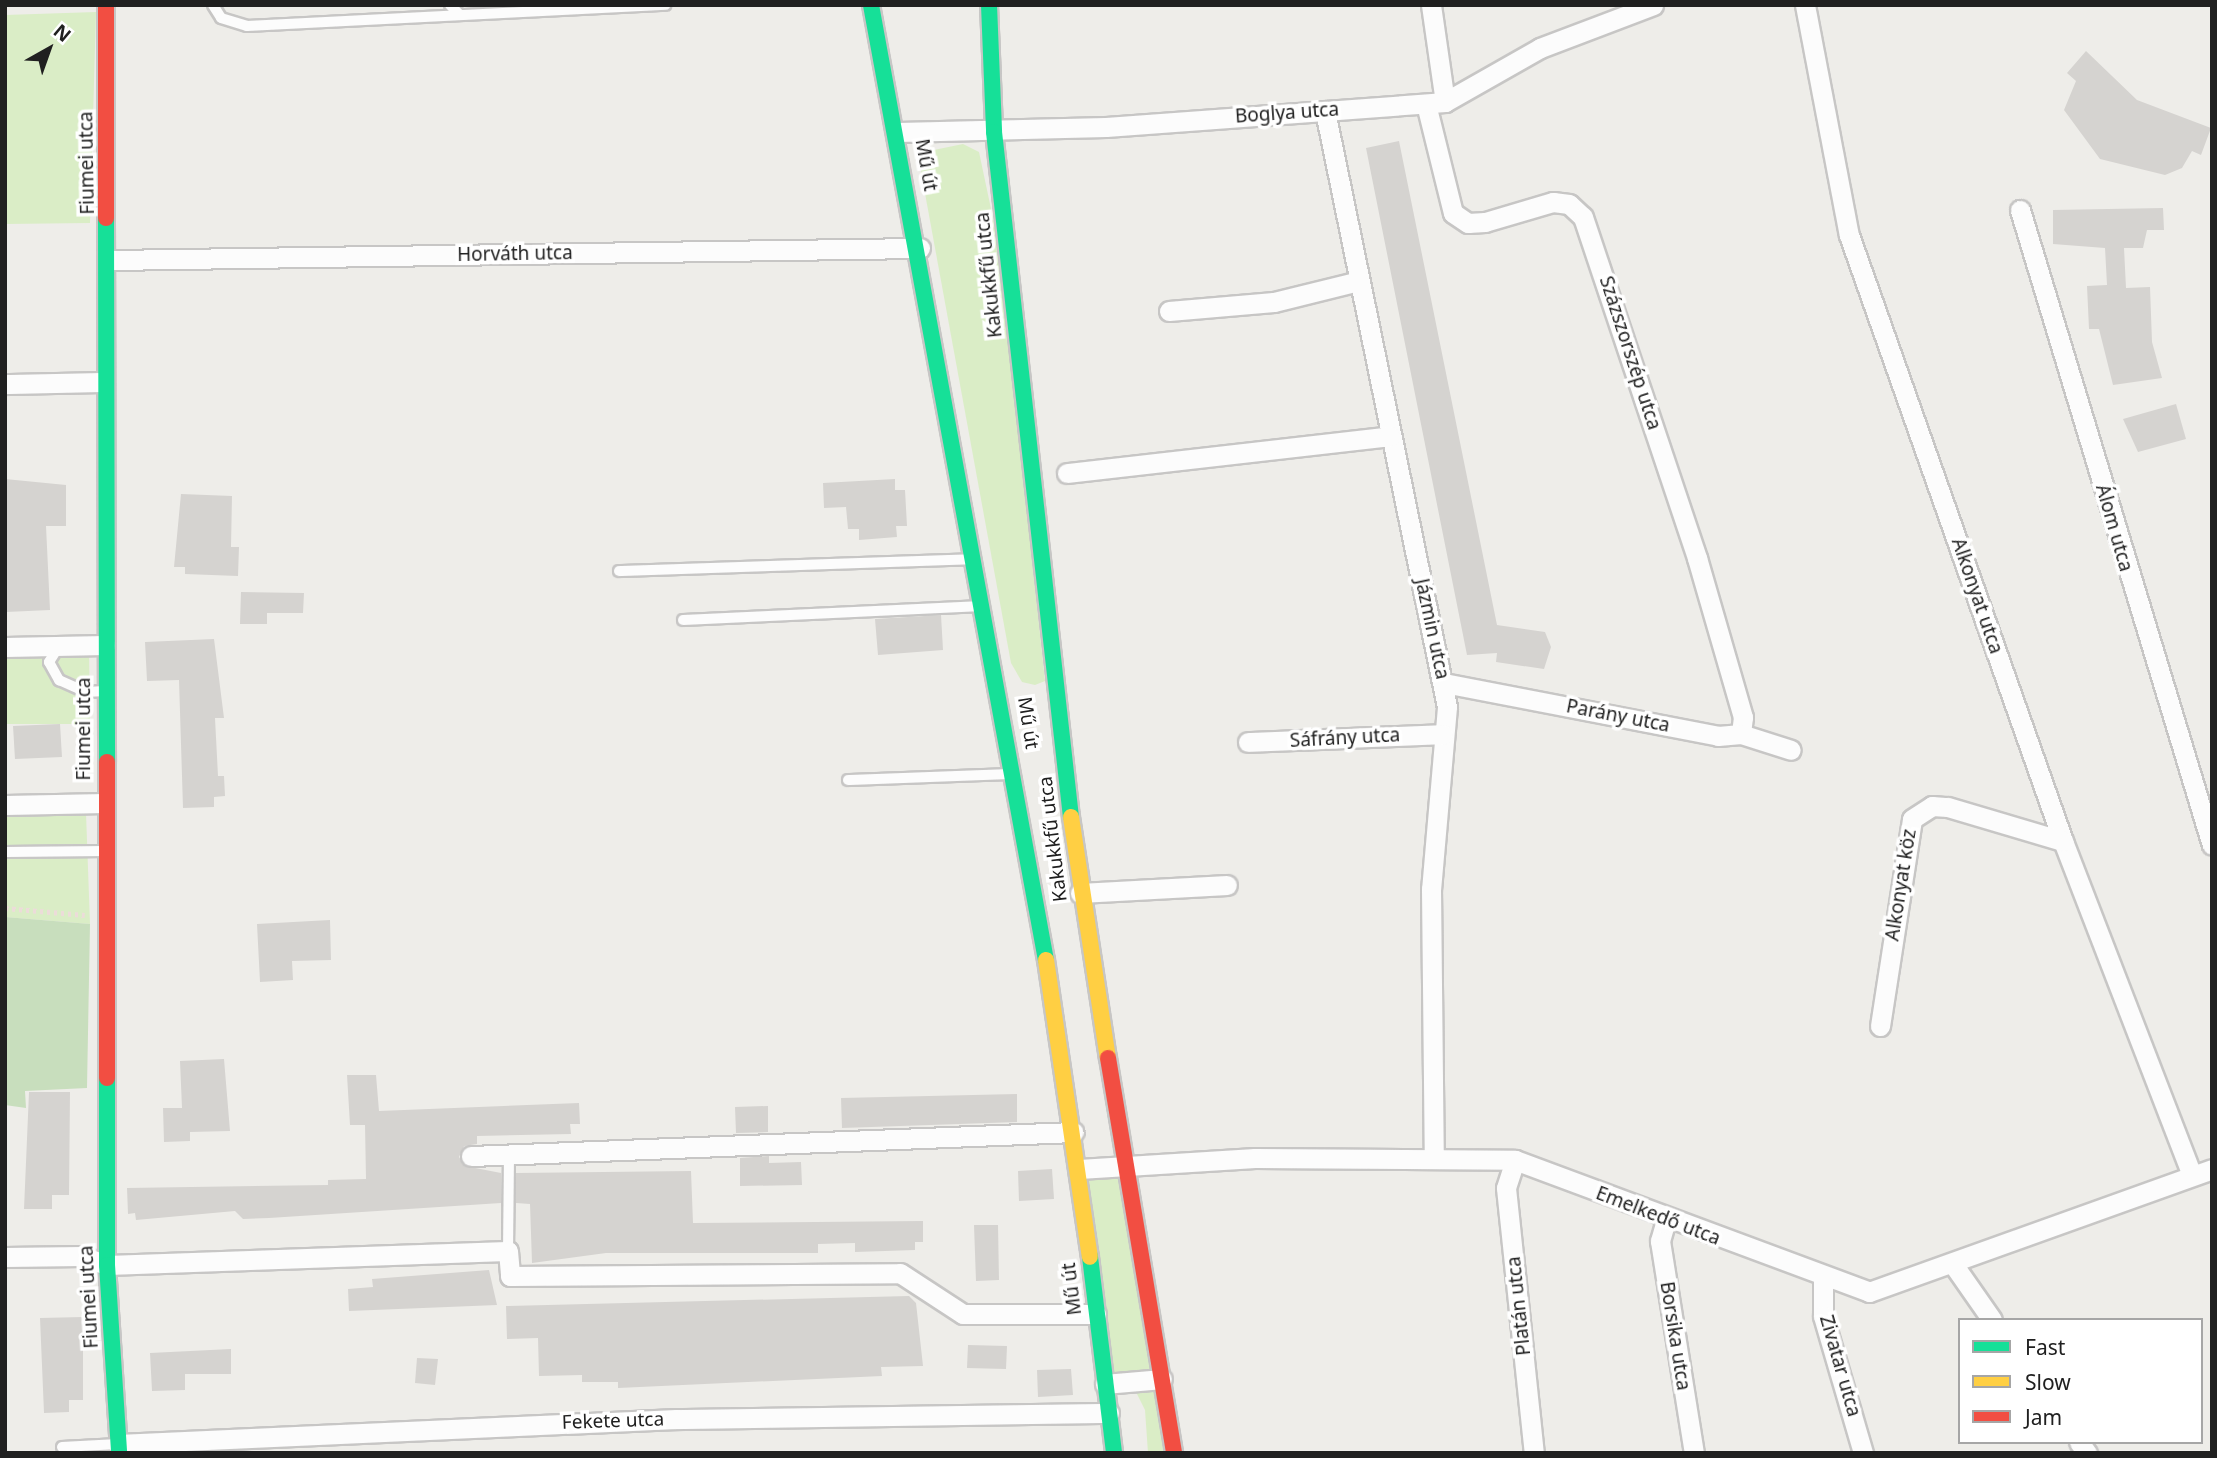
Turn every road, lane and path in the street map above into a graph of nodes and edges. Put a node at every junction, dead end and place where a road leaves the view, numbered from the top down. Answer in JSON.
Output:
{"nodes":[{"id":1,"x":106,"y":5,"type":"edge"},
{"id":2,"x":213,"y":5,"type":"edge"},
{"id":3,"x":450,"y":5,"type":"edge"},
{"id":4,"x":665,"y":5,"type":"edge"},
{"id":5,"x":872,"y":5,"type":"edge"},
{"id":6,"x":989,"y":5,"type":"edge"},
{"id":7,"x":1432,"y":5,"type":"edge"},
{"id":8,"x":1652,"y":5,"type":"edge"},
{"id":9,"x":1805,"y":5,"type":"edge"},
{"id":10,"x":460,"y":15,"type":"junction"},
{"id":11,"x":1435,"y":103,"type":"junction"},
{"id":12,"x":1325,"y":111,"type":"junction"},
{"id":13,"x":898,"y":132,"type":"junction"},
{"id":14,"x":994,"y":132,"type":"junction"},
{"id":15,"x":2020,"y":210,"type":"dead end"},
{"id":16,"x":920,"y":248,"type":"junction"},
{"id":17,"x":110,"y":260,"type":"junction"},
{"id":18,"x":1359,"y":281,"type":"junction"},
{"id":19,"x":1169,"y":311,"type":"dead end"},
{"id":20,"x":104,"y":382,"type":"junction"},
{"id":21,"x":5,"y":384,"type":"edge"},
{"id":22,"x":1390,"y":436,"type":"junction"},
{"id":23,"x":1067,"y":473,"type":"dead end"},
{"id":24,"x":978,"y":559,"type":"junction"},
{"id":25,"x":619,"y":571,"type":"dead end"},
{"id":26,"x":986,"y":606,"type":"junction"},
{"id":27,"x":683,"y":620,"type":"dead end"},
{"id":28,"x":105,"y":645,"type":"junction"},
{"id":29,"x":59,"y":646,"type":"junction"},
{"id":30,"x":5,"y":647,"type":"edge"},
{"id":31,"x":1444,"y":683,"type":"junction"},
{"id":32,"x":105,"y":691,"type":"junction"},
{"id":33,"x":1443,"y":734,"type":"junction"},
{"id":34,"x":1741,"y":734,"type":"junction"},
{"id":35,"x":1248,"y":742,"type":"dead end"},
{"id":36,"x":1791,"y":750,"type":"dead end"},
{"id":37,"x":1015,"y":773,"type":"junction"},
{"id":38,"x":848,"y":780,"type":"dead end"},
{"id":39,"x":106,"y":803,"type":"junction"},
{"id":40,"x":5,"y":805,"type":"edge"},
{"id":41,"x":2063,"y":841,"type":"junction"},
{"id":42,"x":2212,"y":845,"type":"edge"},
{"id":43,"x":106,"y":851,"type":"junction"},
{"id":44,"x":5,"y":852,"type":"edge"},
{"id":45,"x":1227,"y":885,"type":"dead end"},
{"id":46,"x":1080,"y":894,"type":"junction"},
{"id":47,"x":5,"y":908,"type":"edge"},
{"id":48,"x":106,"y":920,"type":"junction"},
{"id":49,"x":1881,"y":1026,"type":"dead end"},
{"id":50,"x":1074,"y":1132,"type":"junction"},
{"id":51,"x":509,"y":1155,"type":"junction"},
{"id":52,"x":471,"y":1156,"type":"dead end"},
{"id":53,"x":1434,"y":1157,"type":"junction"},
{"id":54,"x":1515,"y":1160,"type":"junction"},
{"id":55,"x":1128,"y":1164,"type":"junction"},
{"id":56,"x":1079,"y":1169,"type":"junction"},
{"id":57,"x":2212,"y":1169,"type":"edge"},
{"id":58,"x":2192,"y":1175,"type":"junction"},
{"id":59,"x":1666,"y":1220,"type":"junction"},
{"id":60,"x":508,"y":1251,"type":"junction"},
{"id":61,"x":5,"y":1257,"type":"edge"},
{"id":62,"x":1953,"y":1264,"type":"junction"},
{"id":63,"x":107,"y":1265,"type":"junction"},
{"id":64,"x":1823,"y":1277,"type":"junction"},
{"id":65,"x":1096,"y":1314,"type":"junction"},
{"id":66,"x":1991,"y":1318,"type":"edge"},
{"id":67,"x":1162,"y":1379,"type":"junction"},
{"id":68,"x":1105,"y":1384,"type":"junction"},
{"id":69,"x":1109,"y":1413,"type":"junction"},
{"id":70,"x":62,"y":1447,"type":"dead end"},
{"id":71,"x":118,"y":1448,"type":"edge"},
{"id":72,"x":1114,"y":1453,"type":"edge"},
{"id":73,"x":1174,"y":1453,"type":"edge"},
{"id":74,"x":1534,"y":1453,"type":"edge"},
{"id":75,"x":1694,"y":1453,"type":"edge"},
{"id":76,"x":1863,"y":1453,"type":"edge"}],
"edges":[{"from":1,"to":17,"type":"street","name":"Fiumei utca"},
{"from":2,"to":10,"type":"lane"},
{"from":3,"to":10,"type":"lane"},
{"from":4,"to":10,"type":"lane"},
{"from":5,"to":13,"type":"street","name":"Mű út"},
{"from":6,"to":14,"type":"street","name":"Kakukkfű utca"},
{"from":7,"to":11,"type":"street","name":"Százszorszép utca"},
{"from":8,"to":11,"type":"street","name":"Boglya utca"},
{"from":9,"to":41,"type":"street","name":"Alkonyat utca"},
{"from":11,"to":12,"type":"street","name":"Boglya utca"},
{"from":11,"to":34,"type":"street","name":"Százszorszép utca"},
{"from":12,"to":14,"type":"street","name":"Boglya utca"},
{"from":12,"to":18,"type":"street","name":"Jázmin utca"},
{"from":13,"to":14,"type":"street","name":"Boglya utca"},
{"from":13,"to":16,"type":"street","name":"Mű út"},
{"from":14,"to":46,"type":"street","name":"Kakukkfű utca"},
{"from":15,"to":42,"type":"street","name":"Álom utca"},
{"from":16,"to":17,"type":"street","name":"Horváth utca"},
{"from":16,"to":24,"type":"street","name":"Mű út"},
{"from":17,"to":20,"type":"street","name":"Fiumei utca"},
{"from":18,"to":19,"type":"street"},
{"from":18,"to":22,"type":"street","name":"Jázmin utca"},
{"from":20,"to":21,"type":"street"},
{"from":20,"to":28,"type":"street","name":"Fiumei utca"},
{"from":22,"to":23,"type":"street"},
{"from":22,"to":31,"type":"street","name":"Jázmin utca"},
{"from":24,"to":25,"type":"lane"},
{"from":24,"to":26,"type":"street","name":"Mű út"},
{"from":26,"to":27,"type":"lane"},
{"from":26,"to":37,"type":"street","name":"Mű út"},
{"from":28,"to":29,"type":"street"},
{"from":28,"to":32,"type":"street","name":"Fiumei utca"},
{"from":29,"to":30,"type":"street"},
{"from":29,"to":32,"type":"lane"},
{"from":31,"to":33,"type":"street","name":"Jázmin utca"},
{"from":31,"to":34,"type":"street","name":"Parány utca"},
{"from":32,"to":39,"type":"street","name":"Fiumei utca"},
{"from":33,"to":35,"type":"street","name":"Sáfrány utca"},
{"from":33,"to":53,"type":"street","name":"Jázmin utca"},
{"from":34,"to":36,"type":"street","name":"Parány utca"},
{"from":37,"to":38,"type":"lane"},
{"from":37,"to":50,"type":"street","name":"Mű út"},
{"from":39,"to":40,"type":"street"},
{"from":39,"to":43,"type":"street","name":"Fiumei utca"},
{"from":41,"to":49,"type":"street","name":"Alkonyat köz"},
{"from":41,"to":58,"type":"street","name":"Alkonyat utca"},
{"from":43,"to":44,"type":"lane"},
{"from":43,"to":48,"type":"street","name":"Fiumei utca"},
{"from":45,"to":46,"type":"street"},
{"from":46,"to":55,"type":"street","name":"Kakukkfű utca"},
{"from":47,"to":48,"type":"path"},
{"from":48,"to":63,"type":"street","name":"Fiumei utca"},
{"from":50,"to":51,"type":"street"},
{"from":50,"to":56,"type":"street","name":"Mű út"},
{"from":51,"to":52,"type":"street"},
{"from":51,"to":60,"type":"lane"},
{"from":53,"to":54,"type":"street","name":"Emelkedő utca"},
{"from":53,"to":55,"type":"street","name":"Emelkedő utca"},
{"from":54,"to":59,"type":"street","name":"Emelkedő utca"},
{"from":54,"to":74,"type":"street","name":"Platán utca"},
{"from":55,"to":56,"type":"street","name":"Emelkedő utca"},
{"from":55,"to":67,"type":"street","name":"Kakukkfű utca"},
{"from":56,"to":65,"type":"street","name":"Mű út"},
{"from":57,"to":58,"type":"street","name":"Emelkedő utca"},
{"from":58,"to":62,"type":"street","name":"Emelkedő utca"},
{"from":59,"to":64,"type":"street","name":"Emelkedő utca"},
{"from":59,"to":75,"type":"street","name":"Borsika utca"},
{"from":60,"to":63,"type":"street"},
{"from":60,"to":65,"type":"street"},
{"from":61,"to":63,"type":"street"},
{"from":62,"to":64,"type":"street","name":"Emelkedő utca"},
{"from":62,"to":66,"type":"street"},
{"from":63,"to":71,"type":"street","name":"Fiumei utca"},
{"from":64,"to":76,"type":"street","name":"Zivatar utca"},
{"from":65,"to":68,"type":"street","name":"Mű út"},
{"from":67,"to":68,"type":"street"},
{"from":67,"to":73,"type":"street","name":"Kakukkfű utca"},
{"from":68,"to":69,"type":"street","name":"Mű út"},
{"from":69,"to":71,"type":"street","name":"Fekete utca"},
{"from":69,"to":72,"type":"street","name":"Mű út"},
{"from":70,"to":71,"type":"lane"}]}
